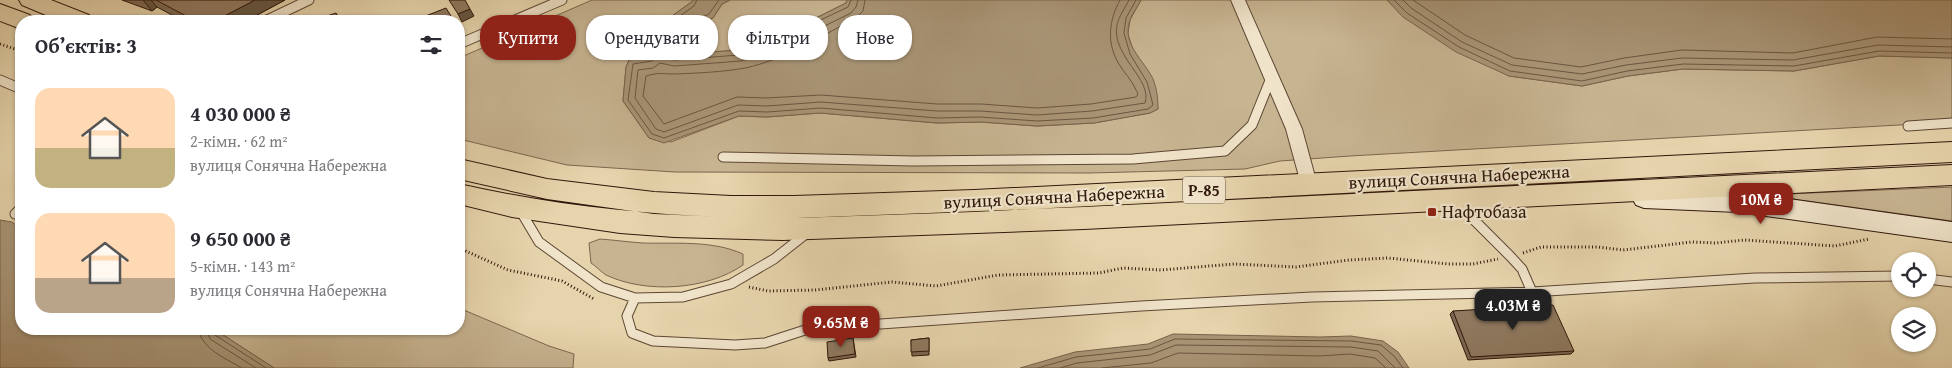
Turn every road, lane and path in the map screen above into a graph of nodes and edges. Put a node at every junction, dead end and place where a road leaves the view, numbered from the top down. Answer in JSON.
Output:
{"nodes":[{"id":1,"x":30,"y":0,"type":"edge"},
{"id":2,"x":308,"y":0,"type":"edge"},
{"id":3,"x":562,"y":0,"type":"edge"},
{"id":4,"x":1238,"y":0,"type":"edge"},
{"id":5,"x":0,"y":12,"type":"edge"},
{"id":6,"x":67,"y":15,"type":"edge"},
{"id":7,"x":277,"y":15,"type":"edge"},
{"id":8,"x":15,"y":18,"type":"edge"},
{"id":9,"x":465,"y":41,"type":"edge"},
{"id":10,"x":0,"y":44,"type":"edge"},
{"id":11,"x":15,"y":49,"type":"edge"},
{"id":12,"x":1271,"y":78,"type":"junction"},
{"id":13,"x":0,"y":80,"type":"edge"},
{"id":14,"x":15,"y":87,"type":"edge"},
{"id":15,"x":1952,"y":123,"type":"edge"},
{"id":16,"x":1908,"y":126,"type":"dead end"},
{"id":17,"x":1952,"y":152,"type":"edge"},
{"id":18,"x":723,"y":158,"type":"dead end"},
{"id":19,"x":465,"y":170,"type":"edge"},
{"id":20,"x":1952,"y":175,"type":"edge"},
{"id":21,"x":1309,"y":184,"type":"junction"},
{"id":22,"x":1573,"y":194,"type":"junction"},
{"id":23,"x":465,"y":195,"type":"edge"},
{"id":24,"x":1441,"y":200,"type":"junction"},
{"id":25,"x":519,"y":208,"type":"junction"},
{"id":26,"x":812,"y":229,"type":"junction"},
{"id":27,"x":1952,"y":232,"type":"edge"},
{"id":28,"x":1873,"y":238,"type":"dead end"},
{"id":29,"x":465,"y":251,"type":"edge"},
{"id":30,"x":1510,"y":256,"type":"junction"},
{"id":31,"x":1891,"y":276,"type":"edge"},
{"id":32,"x":1936,"y":279,"type":"edge"},
{"id":33,"x":1952,"y":282,"type":"edge"},
{"id":34,"x":731,"y":284,"type":"junction"},
{"id":35,"x":612,"y":291,"type":"junction"},
{"id":36,"x":1532,"y":292,"type":"junction"},
{"id":37,"x":635,"y":298,"type":"junction"}],
"edges":[{"from":1,"to":6,"type":"main road"},
{"from":2,"to":7,"type":"lane"},
{"from":3,"to":9,"type":"lane"},
{"from":4,"to":12,"type":"street"},
{"from":5,"to":8,"type":"main road"},
{"from":10,"to":11,"type":"path"},
{"from":12,"to":18,"type":"lane"},
{"from":12,"to":21,"type":"street"},
{"from":13,"to":14,"type":"lane"},
{"from":15,"to":16,"type":"lane"},
{"from":17,"to":21,"type":"main road","name":"вулиця Сонячна Набережна","number":"Р-85"},
{"from":19,"to":21,"type":"main road","name":"вулиця Сонячна Набережна","number":"Р-85"},
{"from":20,"to":22,"type":"main road","name":"вулиця Сонячна Набережна","number":"Р-85"},
{"from":22,"to":24,"type":"main road","name":"вулиця Сонячна Набережна","number":"Р-85"},
{"from":22,"to":27,"type":"main road"},
{"from":23,"to":25,"type":"main road","name":"вулиця Сонячна Набережна","number":"Р-85"},
{"from":24,"to":26,"type":"main road","name":"вулиця Сонячна Набережна","number":"Р-85"},
{"from":24,"to":30,"type":"lane"},
{"from":25,"to":26,"type":"main road","name":"вулиця Сонячна Набережна","number":"Р-85"},
{"from":25,"to":35,"type":"lane"},
{"from":26,"to":34,"type":"lane"},
{"from":28,"to":30,"type":"path"},
{"from":29,"to":35,"type":"path"},
{"from":30,"to":34,"type":"path"},
{"from":30,"to":36,"type":"lane"},
{"from":31,"to":36,"type":"lane"},
{"from":32,"to":33,"type":"lane"},
{"from":34,"to":37,"type":"lane"},
{"from":35,"to":37,"type":"lane"},
{"from":36,"to":37,"type":"lane"}]}
